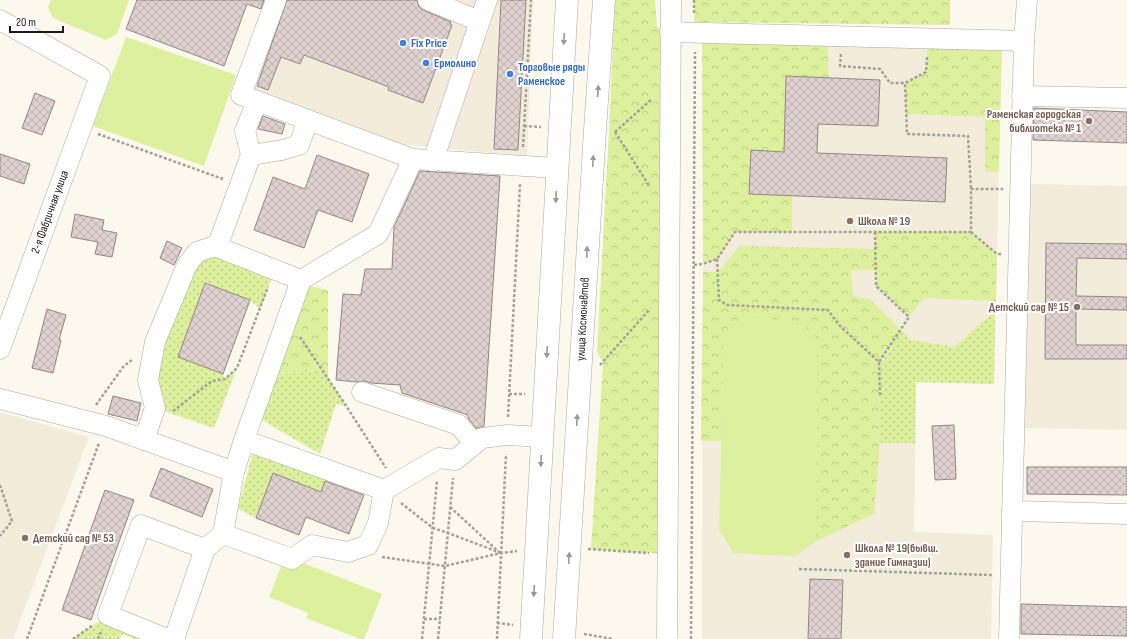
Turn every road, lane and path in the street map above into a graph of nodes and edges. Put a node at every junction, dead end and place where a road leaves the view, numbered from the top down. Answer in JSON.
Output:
{"nodes":[{"id":1,"x":276,"y":0,"type":"edge"},
{"id":2,"x":428,"y":0,"type":"edge"},
{"id":3,"x":487,"y":0,"type":"edge"},
{"id":4,"x":531,"y":0,"type":"edge"},
{"id":5,"x":566,"y":0,"type":"edge"},
{"id":6,"x":604,"y":0,"type":"edge"},
{"id":7,"x":671,"y":0,"type":"edge"},
{"id":8,"x":694,"y":0,"type":"edge"},
{"id":9,"x":1027,"y":0,"type":"edge"},
{"id":10,"x":0,"y":20,"type":"edge"},
{"id":11,"x":479,"y":21,"type":"junction"},
{"id":12,"x":670,"y":32,"type":"junction"},
{"id":13,"x":695,"y":32,"type":"junction"},
{"id":14,"x":841,"y":36,"type":"junction"},
{"id":15,"x":928,"y":38,"type":"junction"},
{"id":16,"x":1024,"y":41,"type":"junction"},
{"id":17,"x":670,"y":82,"type":"junction"},
{"id":18,"x":905,"y":83,"type":"junction"},
{"id":19,"x":1022,"y":96,"type":"junction"},
{"id":20,"x":1127,"y":98,"type":"edge"},
{"id":21,"x":257,"y":101,"type":"junction"},
{"id":22,"x":308,"y":120,"type":"junction"},
{"id":23,"x":81,"y":127,"type":"junction"},
{"id":24,"x":595,"y":130,"type":"junction"},
{"id":25,"x":251,"y":155,"type":"junction"},
{"id":26,"x":413,"y":159,"type":"junction"},
{"id":27,"x":433,"y":160,"type":"junction"},
{"id":28,"x":521,"y":166,"type":"junction"},
{"id":29,"x":557,"y":168,"type":"junction"},
{"id":30,"x":240,"y":185,"type":"junction"},
{"id":31,"x":971,"y":189,"type":"junction"},
{"id":32,"x":1020,"y":189,"type":"junction"},
{"id":33,"x":875,"y":232,"type":"junction"},
{"id":34,"x":971,"y":232,"type":"junction"},
{"id":35,"x":218,"y":245,"type":"junction"},
{"id":36,"x":1018,"y":254,"type":"junction"},
{"id":37,"x":717,"y":258,"type":"junction"},
{"id":38,"x":694,"y":265,"type":"junction"},
{"id":39,"x":275,"y":270,"type":"junction"},
{"id":40,"x":301,"y":280,"type":"junction"},
{"id":41,"x":669,"y":288,"type":"junction"},
{"id":42,"x":287,"y":319,"type":"junction"},
{"id":43,"x":155,"y":342,"type":"junction"},
{"id":44,"x":0,"y":349,"type":"edge"},
{"id":45,"x":879,"y":362,"type":"junction"},
{"id":46,"x":579,"y":389,"type":"junction"},
{"id":47,"x":362,"y":392,"type":"dead end"},
{"id":48,"x":880,"y":396,"type":"dead end"},
{"id":49,"x":0,"y":399,"type":"edge"},
{"id":50,"x":155,"y":408,"type":"junction"},
{"id":51,"x":84,"y":420,"type":"junction"},
{"id":52,"x":106,"y":426,"type":"junction"},
{"id":53,"x":506,"y":435,"type":"junction"},
{"id":54,"x":542,"y":437,"type":"junction"},
{"id":55,"x":144,"y":440,"type":"junction"},
{"id":56,"x":244,"y":440,"type":"junction"},
{"id":57,"x":476,"y":443,"type":"junction"},
{"id":58,"x":447,"y":459,"type":"junction"},
{"id":59,"x":234,"y":472,"type":"junction"},
{"id":60,"x":0,"y":485,"type":"edge"},
{"id":61,"x":390,"y":486,"type":"junction"},
{"id":62,"x":450,"y":507,"type":"junction"},
{"id":63,"x":1012,"y":511,"type":"junction"},
{"id":64,"x":1127,"y":514,"type":"edge"},
{"id":65,"x":433,"y":528,"type":"junction"},
{"id":66,"x":448,"y":533,"type":"junction"},
{"id":67,"x":223,"y":534,"type":"junction"},
{"id":68,"x":0,"y":536,"type":"edge"},
{"id":69,"x":205,"y":549,"type":"junction"},
{"id":70,"x":501,"y":553,"type":"junction"},
{"id":71,"x":378,"y":557,"type":"dead end"},
{"id":72,"x":429,"y":565,"type":"junction"},
{"id":73,"x":445,"y":566,"type":"junction"},
{"id":74,"x":799,"y":569,"type":"dead end"},
{"id":75,"x":1010,"y":574,"type":"junction"},
{"id":76,"x":424,"y":619,"type":"junction"},
{"id":77,"x":440,"y":619,"type":"junction"},
{"id":78,"x":27,"y":639,"type":"edge"},
{"id":79,"x":167,"y":639,"type":"edge"},
{"id":80,"x":174,"y":639,"type":"edge"},
{"id":81,"x":422,"y":639,"type":"edge"},
{"id":82,"x":438,"y":639,"type":"edge"},
{"id":83,"x":497,"y":639,"type":"edge"},
{"id":84,"x":531,"y":639,"type":"edge"},
{"id":85,"x":564,"y":639,"type":"edge"},
{"id":86,"x":667,"y":639,"type":"edge"},
{"id":87,"x":691,"y":639,"type":"edge"},
{"id":88,"x":1009,"y":639,"type":"edge"}],
"edges":[{"from":1,"to":21,"type":"street"},
{"from":2,"to":11,"type":"street"},
{"from":3,"to":11,"type":"street"},
{"from":4,"to":28,"type":"path"},
{"from":5,"to":29,"type":"main road","one_way":true},
{"from":24,"to":6,"type":"main road","name":"улица Космонавтов","one_way":true},
{"from":7,"to":12,"type":"street"},
{"from":8,"to":13,"type":"path"},
{"from":9,"to":16,"type":"street"},
{"from":10,"to":23,"type":"street","name":"2-я Фабричная улица"},
{"from":11,"to":27,"type":"street"},
{"from":12,"to":13,"type":"street"},
{"from":12,"to":17,"type":"street"},
{"from":13,"to":14,"type":"street"},
{"from":13,"to":38,"type":"path"},
{"from":14,"to":15,"type":"street"},
{"from":14,"to":18,"type":"path"},
{"from":15,"to":16,"type":"street"},
{"from":15,"to":18,"type":"path"},
{"from":16,"to":19,"type":"street"},
{"from":17,"to":24,"type":"path"},
{"from":17,"to":41,"type":"street"},
{"from":18,"to":31,"type":"path"},
{"from":19,"to":20,"type":"street"},
{"from":19,"to":32,"type":"street"},
{"from":21,"to":22,"type":"street"},
{"from":21,"to":25,"type":"street"},
{"from":22,"to":25,"type":"street"},
{"from":22,"to":26,"type":"street"},
{"from":23,"to":30,"type":"path"},
{"from":23,"to":44,"type":"street","name":"2-я Фабричная улица"},
{"from":46,"to":24,"type":"main road","name":"улица Космонавтов","one_way":true},
{"from":25,"to":30,"type":"street"},
{"from":26,"to":27,"type":"street"},
{"from":26,"to":40,"type":"street"},
{"from":27,"to":28,"type":"street"},
{"from":28,"to":29,"type":"street"},
{"from":28,"to":53,"type":"path"},
{"from":29,"to":54,"type":"main road","one_way":true},
{"from":30,"to":35,"type":"street"},
{"from":31,"to":32,"type":"path"},
{"from":31,"to":34,"type":"path"},
{"from":32,"to":36,"type":"street"},
{"from":33,"to":34,"type":"path"},
{"from":33,"to":37,"type":"path"},
{"from":33,"to":45,"type":"path"},
{"from":34,"to":36,"type":"path"},
{"from":35,"to":39,"type":"street"},
{"from":35,"to":43,"type":"street"},
{"from":36,"to":63,"type":"street"},
{"from":37,"to":38,"type":"path"},
{"from":37,"to":45,"type":"path"},
{"from":38,"to":87,"type":"path"},
{"from":39,"to":40,"type":"street"},
{"from":39,"to":50,"type":"path"},
{"from":40,"to":42,"type":"street"},
{"from":41,"to":46,"type":"path"},
{"from":41,"to":86,"type":"street"},
{"from":42,"to":56,"type":"street"},
{"from":42,"to":61,"type":"path"},
{"from":43,"to":50,"type":"street"},
{"from":43,"to":51,"type":"path"},
{"from":45,"to":48,"type":"path"},
{"from":85,"to":46,"type":"main road","name":"улица Космонавтов","one_way":true},
{"from":47,"to":57,"type":"street"},
{"from":49,"to":51,"type":"street"},
{"from":50,"to":55,"type":"street"},
{"from":51,"to":52,"type":"street"},
{"from":52,"to":55,"type":"street"},
{"from":52,"to":78,"type":"path"},
{"from":53,"to":54,"type":"street"},
{"from":53,"to":57,"type":"street"},
{"from":53,"to":70,"type":"path"},
{"from":54,"to":84,"type":"main road","one_way":true},
{"from":55,"to":59,"type":"street"},
{"from":56,"to":59,"type":"street"},
{"from":56,"to":61,"type":"street"},
{"from":57,"to":58,"type":"street"},
{"from":58,"to":61,"type":"street"},
{"from":58,"to":62,"type":"path"},
{"from":58,"to":65,"type":"path"},
{"from":59,"to":67,"type":"street"},
{"from":60,"to":68,"type":"path"},
{"from":61,"to":65,"type":"path"},
{"from":61,"to":67,"type":"street"},
{"from":62,"to":66,"type":"path"},
{"from":62,"to":70,"type":"path"},
{"from":63,"to":64,"type":"street"},
{"from":63,"to":75,"type":"street"},
{"from":65,"to":66,"type":"path"},
{"from":65,"to":72,"type":"path"},
{"from":66,"to":70,"type":"path"},
{"from":66,"to":73,"type":"path"},
{"from":67,"to":69,"type":"street"},
{"from":69,"to":79,"type":"street"},
{"from":69,"to":80,"type":"street"},
{"from":70,"to":73,"type":"path"},
{"from":70,"to":83,"type":"path"},
{"from":71,"to":72,"type":"path"},
{"from":72,"to":73,"type":"path"},
{"from":72,"to":76,"type":"path"},
{"from":73,"to":77,"type":"path"},
{"from":74,"to":75,"type":"path"},
{"from":75,"to":88,"type":"street"},
{"from":76,"to":77,"type":"path"},
{"from":76,"to":81,"type":"path"},
{"from":77,"to":82,"type":"path"}]}
